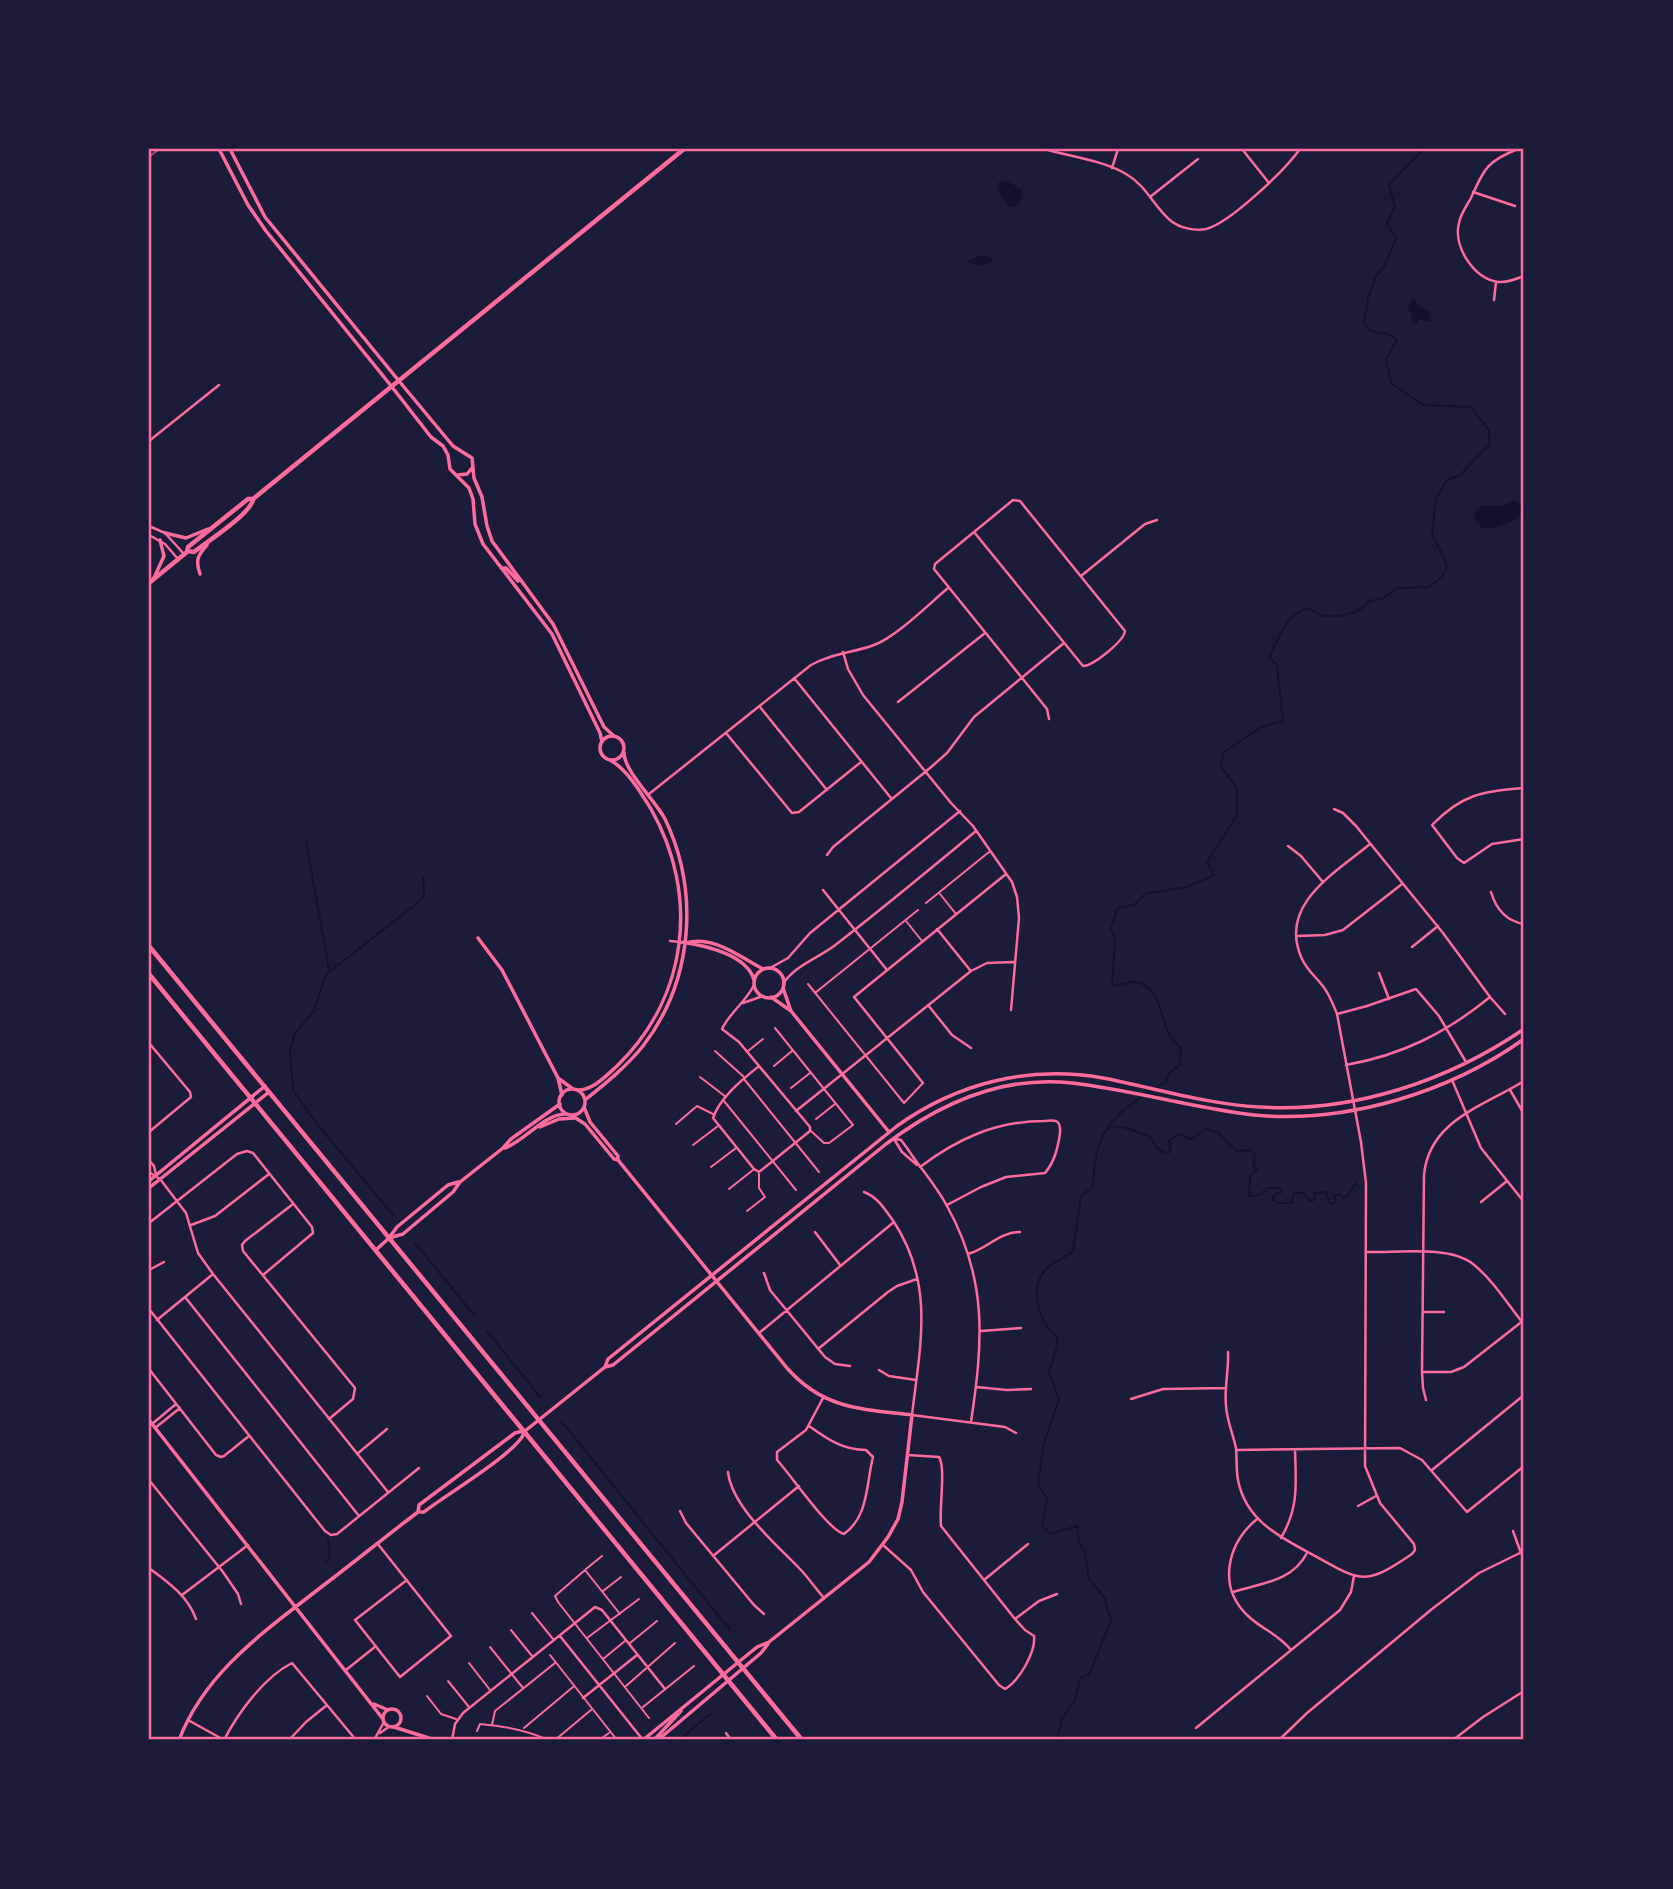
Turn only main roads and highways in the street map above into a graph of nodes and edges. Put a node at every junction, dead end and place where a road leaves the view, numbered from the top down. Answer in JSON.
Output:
{"nodes":[{"id":1,"x":684,"y":149,"type":"edge"},
{"id":2,"x":253,"y":499,"type":"junction"},
{"id":3,"x":186,"y":553,"type":"junction"},
{"id":4,"x":151,"y":581,"type":"edge"},
{"id":5,"x":149,"y":946,"type":"edge"},
{"id":6,"x":149,"y":974,"type":"edge"},
{"id":7,"x":777,"y":1740,"type":"edge"},
{"id":8,"x":802,"y":1740,"type":"edge"}],
"edges":[{"from":1,"to":2,"type":"main road"},
{"from":2,"to":3,"type":"main road"},
{"from":2,"to":3,"type":"main road"},
{"from":3,"to":4,"type":"main road"},
{"from":5,"to":8,"type":"main road"},
{"from":6,"to":7,"type":"main road"}]}
